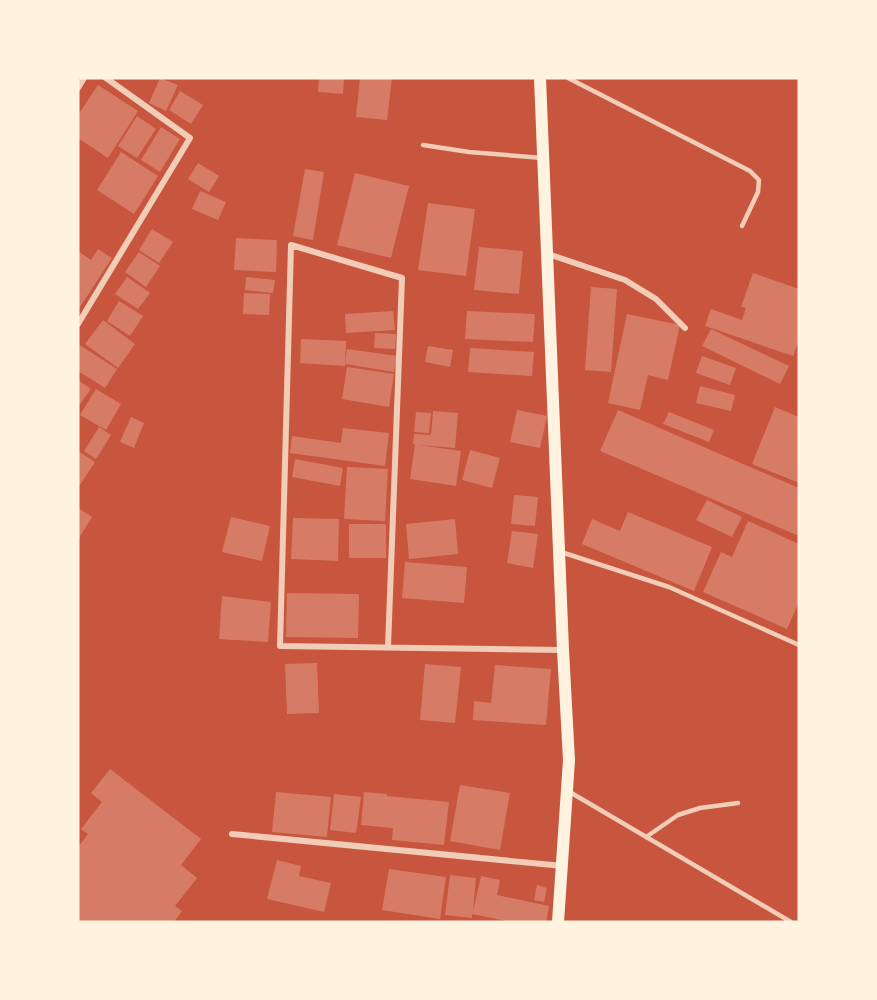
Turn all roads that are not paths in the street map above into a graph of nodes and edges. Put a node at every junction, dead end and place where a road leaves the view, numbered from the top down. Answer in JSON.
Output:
{"nodes":[{"id":1,"x":84,"y":78,"type":"edge"},
{"id":2,"x":106,"y":78,"type":"edge"},
{"id":3,"x":540,"y":78,"type":"edge"},
{"id":4,"x":568,"y":78,"type":"edge"},
{"id":5,"x":78,"y":88,"type":"edge"},
{"id":6,"x":423,"y":145,"type":"dead end"},
{"id":7,"x":543,"y":158,"type":"junction"},
{"id":8,"x":742,"y":226,"type":"dead end"},
{"id":9,"x":547,"y":254,"type":"junction"},
{"id":10,"x":78,"y":324,"type":"edge"},
{"id":11,"x":685,"y":328,"type":"dead end"},
{"id":12,"x":558,"y":552,"type":"junction"},
{"id":13,"x":799,"y":645,"type":"edge"},
{"id":14,"x":388,"y":647,"type":"junction"},
{"id":15,"x":563,"y":650,"type":"junction"},
{"id":16,"x":568,"y":791,"type":"junction"},
{"id":17,"x":738,"y":802,"type":"dead end"},
{"id":18,"x":231,"y":834,"type":"dead end"},
{"id":19,"x":646,"y":837,"type":"junction"},
{"id":20,"x":564,"y":866,"type":"junction"},
{"id":21,"x":558,"y":922,"type":"edge"},
{"id":22,"x":791,"y":922,"type":"edge"}],
"edges":[{"from":1,"to":5,"type":"street"},
{"from":2,"to":10,"type":"street"},
{"from":3,"to":7,"type":"main road"},
{"from":4,"to":8,"type":"lane"},
{"from":6,"to":7,"type":"lane"},
{"from":7,"to":9,"type":"main road"},
{"from":9,"to":11,"type":"street"},
{"from":9,"to":12,"type":"main road"},
{"from":12,"to":13,"type":"lane"},
{"from":12,"to":15,"type":"main road"},
{"from":14,"to":14,"type":"street"},
{"from":14,"to":15,"type":"street"},
{"from":15,"to":16,"type":"main road"},
{"from":16,"to":19,"type":"lane"},
{"from":16,"to":20,"type":"main road"},
{"from":17,"to":19,"type":"lane"},
{"from":18,"to":20,"type":"street"},
{"from":19,"to":22,"type":"lane"},
{"from":20,"to":21,"type":"main road"}]}
